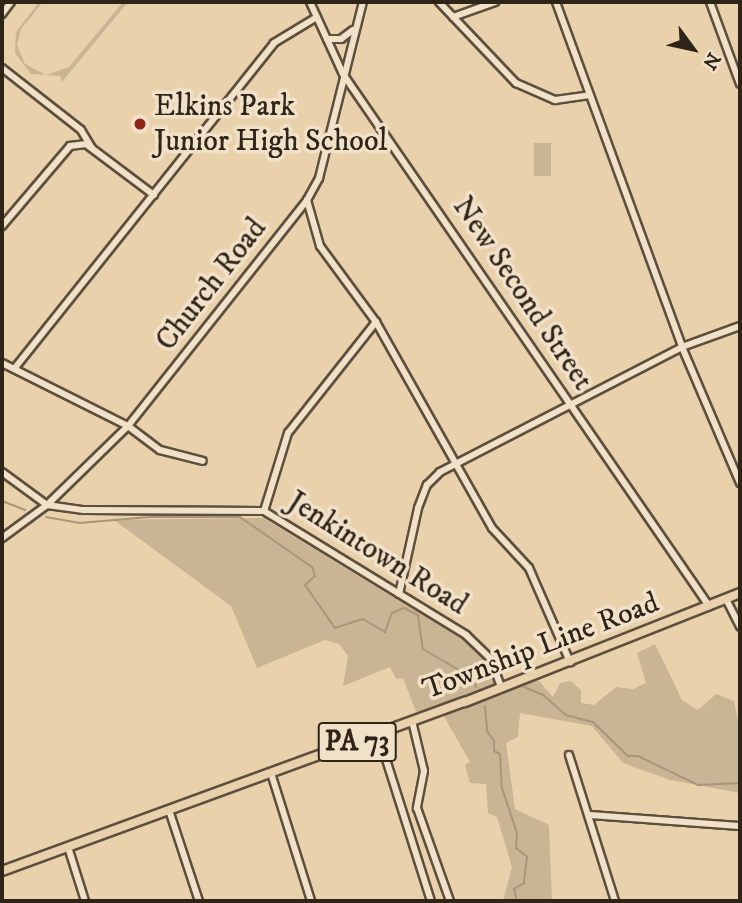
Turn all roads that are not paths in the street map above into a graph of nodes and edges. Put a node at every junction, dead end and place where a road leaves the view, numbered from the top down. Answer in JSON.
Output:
{"nodes":[{"id":1,"x":11,"y":2,"type":"edge"},
{"id":2,"x":310,"y":2,"type":"edge"},
{"id":3,"x":363,"y":2,"type":"edge"},
{"id":4,"x":439,"y":2,"type":"edge"},
{"id":5,"x":495,"y":2,"type":"edge"},
{"id":6,"x":555,"y":2,"type":"edge"},
{"id":7,"x":710,"y":2,"type":"edge"},
{"id":8,"x":2,"y":14,"type":"edge"},
{"id":9,"x":453,"y":17,"type":"junction"},
{"id":10,"x":317,"y":18,"type":"junction"},
{"id":11,"x":355,"y":29,"type":"junction"},
{"id":12,"x":327,"y":39,"type":"junction"},
{"id":13,"x":2,"y":68,"type":"edge"},
{"id":14,"x":343,"y":74,"type":"junction"},
{"id":15,"x":740,"y":84,"type":"edge"},
{"id":16,"x":590,"y":95,"type":"junction"},
{"id":17,"x":92,"y":148,"type":"junction"},
{"id":18,"x":154,"y":195,"type":"junction"},
{"id":19,"x":307,"y":200,"type":"junction"},
{"id":20,"x":2,"y":226,"type":"edge"},
{"id":21,"x":376,"y":322,"type":"junction"},
{"id":22,"x":740,"y":326,"type":"edge"},
{"id":23,"x":682,"y":346,"type":"junction"},
{"id":24,"x":2,"y":363,"type":"edge"},
{"id":25,"x":14,"y":369,"type":"junction"},
{"id":26,"x":568,"y":402,"type":"junction"},
{"id":27,"x":128,"y":426,"type":"junction"},
{"id":28,"x":203,"y":461,"type":"dead end"},
{"id":29,"x":454,"y":462,"type":"junction"},
{"id":30,"x":2,"y":472,"type":"edge"},
{"id":31,"x":740,"y":483,"type":"edge"},
{"id":32,"x":47,"y":505,"type":"junction"},
{"id":33,"x":264,"y":511,"type":"junction"},
{"id":34,"x":2,"y":538,"type":"edge"},
{"id":35,"x":740,"y":593,"type":"edge"},
{"id":36,"x":399,"y":594,"type":"junction"},
{"id":37,"x":726,"y":599,"type":"junction"},
{"id":38,"x":709,"y":606,"type":"junction"},
{"id":39,"x":740,"y":627,"type":"edge"},
{"id":40,"x":569,"y":662,"type":"junction"},
{"id":41,"x":501,"y":687,"type":"junction"},
{"id":42,"x":412,"y":721,"type":"junction"},
{"id":43,"x":378,"y":734,"type":"junction"},
{"id":44,"x":569,"y":755,"type":"dead end"},
{"id":45,"x":271,"y":773,"type":"junction"},
{"id":46,"x":169,"y":810,"type":"junction"},
{"id":47,"x":590,"y":816,"type":"junction"},
{"id":48,"x":740,"y":826,"type":"edge"},
{"id":49,"x":68,"y":847,"type":"junction"},
{"id":50,"x":2,"y":871,"type":"edge"},
{"id":51,"x":85,"y":901,"type":"edge"},
{"id":52,"x":199,"y":901,"type":"edge"},
{"id":53,"x":311,"y":901,"type":"edge"},
{"id":54,"x":431,"y":901,"type":"edge"},
{"id":55,"x":450,"y":901,"type":"edge"},
{"id":56,"x":615,"y":901,"type":"edge"}],
"edges":[{"from":1,"to":8,"type":"street"},
{"from":2,"to":10,"type":"street","name":"New Second Street"},
{"from":3,"to":11,"type":"street","name":"Church Road"},
{"from":4,"to":9,"type":"street"},
{"from":5,"to":9,"type":"street"},
{"from":6,"to":16,"type":"street"},
{"from":7,"to":15,"type":"street"},
{"from":9,"to":16,"type":"street"},
{"from":10,"to":12,"type":"street","name":"New Second Street"},
{"from":10,"to":18,"type":"street"},
{"from":11,"to":12,"type":"street"},
{"from":11,"to":14,"type":"street","name":"Church Road"},
{"from":12,"to":14,"type":"street","name":"New Second Street"},
{"from":13,"to":17,"type":"street"},
{"from":14,"to":19,"type":"street","name":"Church Road"},
{"from":14,"to":26,"type":"street","name":"New Second Street"},
{"from":16,"to":23,"type":"street"},
{"from":17,"to":18,"type":"street"},
{"from":17,"to":20,"type":"street"},
{"from":18,"to":25,"type":"street"},
{"from":19,"to":21,"type":"street"},
{"from":19,"to":27,"type":"street","name":"Church Road"},
{"from":21,"to":29,"type":"street"},
{"from":21,"to":33,"type":"street"},
{"from":22,"to":23,"type":"street"},
{"from":23,"to":26,"type":"street"},
{"from":23,"to":31,"type":"street"},
{"from":24,"to":25,"type":"street"},
{"from":25,"to":27,"type":"street"},
{"from":26,"to":29,"type":"street"},
{"from":26,"to":38,"type":"street","name":"New Second Street"},
{"from":27,"to":28,"type":"street"},
{"from":27,"to":32,"type":"street","name":"Church Road"},
{"from":29,"to":36,"type":"street"},
{"from":29,"to":40,"type":"street"},
{"from":30,"to":32,"type":"street","name":"Jenkintown Road"},
{"from":32,"to":33,"type":"street","name":"Jenkintown Road"},
{"from":32,"to":34,"type":"street","name":"Church Road"},
{"from":33,"to":36,"type":"street","name":"Jenkintown Road"},
{"from":35,"to":37,"type":"main road","name":"Township Line Road","number":"PA 73"},
{"from":36,"to":41,"type":"street","name":"Jenkintown Road"},
{"from":37,"to":38,"type":"main road","name":"Township Line Road","number":"PA 73"},
{"from":37,"to":39,"type":"street"},
{"from":38,"to":40,"type":"main road","name":"Township Line Road","number":"PA 73"},
{"from":40,"to":41,"type":"main road","name":"Township Line Road","number":"PA 73"},
{"from":41,"to":42,"type":"main road","name":"Township Line Road","number":"PA 73"},
{"from":42,"to":43,"type":"main road","name":"Township Line Road","number":"PA 73"},
{"from":42,"to":55,"type":"street"},
{"from":43,"to":45,"type":"main road","name":"Township Line Road","number":"PA 73"},
{"from":43,"to":54,"type":"street"},
{"from":44,"to":47,"type":"street"},
{"from":45,"to":46,"type":"main road","name":"Township Line Road","number":"PA 73"},
{"from":45,"to":53,"type":"street"},
{"from":46,"to":49,"type":"main road","name":"Township Line Road","number":"PA 73"},
{"from":46,"to":52,"type":"street"},
{"from":47,"to":48,"type":"street"},
{"from":47,"to":56,"type":"street"},
{"from":49,"to":50,"type":"main road","name":"Township Line Road","number":"PA 73"},
{"from":49,"to":51,"type":"street"}]}
